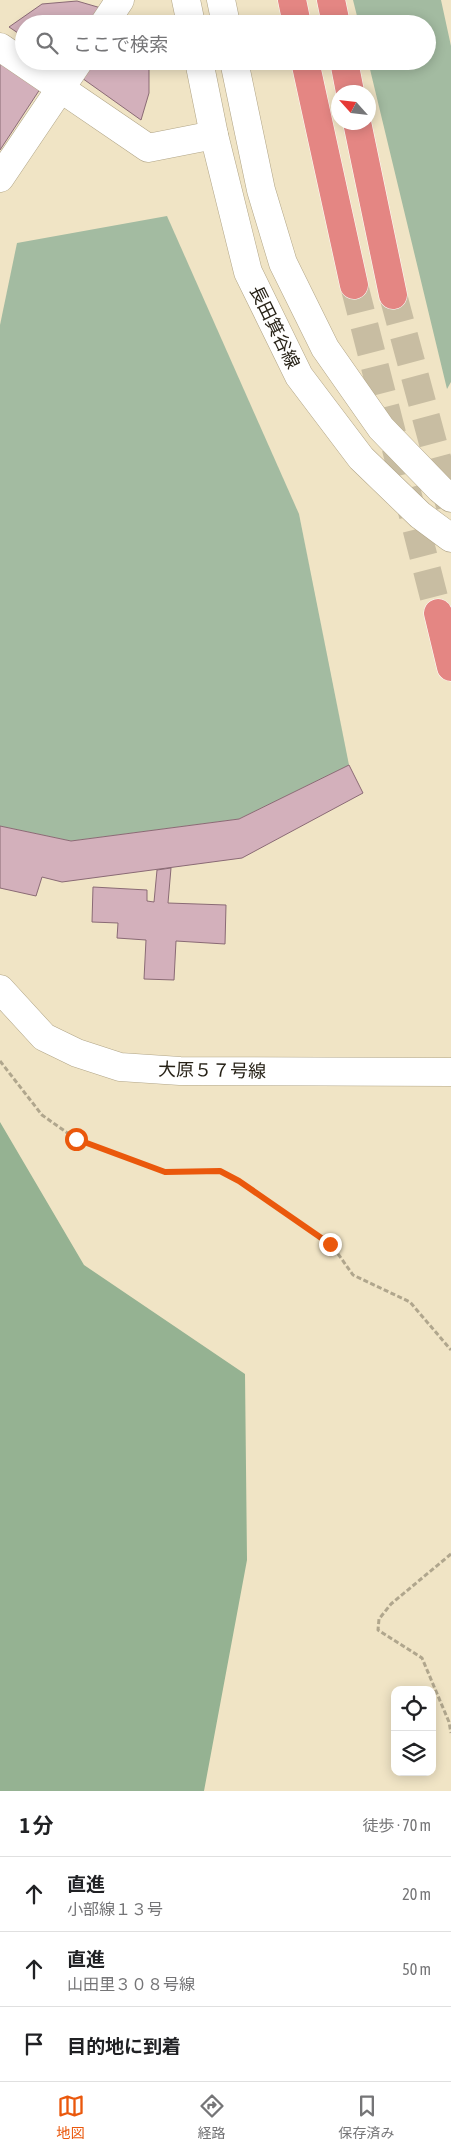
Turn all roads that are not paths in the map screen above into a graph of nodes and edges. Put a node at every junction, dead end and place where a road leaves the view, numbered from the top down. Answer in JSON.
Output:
{"nodes":[{"id":1,"x":120,"y":0,"type":"edge"},
{"id":2,"x":186,"y":0,"type":"edge"},
{"id":3,"x":221,"y":0,"type":"edge"},
{"id":4,"x":292,"y":0,"type":"edge"},
{"id":5,"x":331,"y":0,"type":"edge"},
{"id":6,"x":110,"y":15,"type":"edge"},
{"id":7,"x":190,"y":15,"type":"edge"},
{"id":8,"x":224,"y":15,"type":"edge"},
{"id":9,"x":295,"y":15,"type":"edge"},
{"id":10,"x":334,"y":15,"type":"edge"},
{"id":11,"x":0,"y":47,"type":"edge"},
{"id":12,"x":15,"y":57,"type":"edge"},
{"id":13,"x":34,"y":70,"type":"edge"},
{"id":14,"x":73,"y":70,"type":"edge"},
{"id":15,"x":201,"y":70,"type":"edge"},
{"id":16,"x":236,"y":70,"type":"edge"},
{"id":17,"x":307,"y":70,"type":"edge"},
{"id":18,"x":346,"y":70,"type":"edge"},
{"id":19,"x":349,"y":85,"type":"edge"},
{"id":20,"x":60,"y":88,"type":"junction"},
{"id":21,"x":359,"y":130,"type":"edge"},
{"id":22,"x":214,"y":135,"type":"junction"},
{"id":23,"x":0,"y":178,"type":"edge"},
{"id":24,"x":354,"y":285,"type":"tunnel mouth"},
{"id":25,"x":394,"y":295,"type":"tunnel mouth"},
{"id":26,"x":451,"y":498,"type":"edge"},
{"id":27,"x":451,"y":538,"type":"edge"},
{"id":28,"x":438,"y":613,"type":"tunnel mouth"},
{"id":29,"x":451,"y":667,"type":"edge"},
{"id":30,"x":0,"y":989,"type":"edge"},
{"id":31,"x":443,"y":1072,"type":"edge"}],
"edges":[{"from":1,"to":6,"type":"street"},
{"from":2,"to":7,"type":"street"},
{"from":3,"to":8,"type":"street"},
{"from":4,"to":9,"type":"highway"},
{"from":5,"to":10,"type":"highway"},
{"from":11,"to":12,"type":"street"},
{"from":13,"to":20,"type":"street"},
{"from":14,"to":20,"type":"street"},
{"from":15,"to":22,"type":"street","name":"長田箕谷線"},
{"from":16,"to":26,"type":"street","name":"長田箕谷線"},
{"from":17,"to":24,"type":"highway"},
{"from":18,"to":19,"type":"highway"},
{"from":20,"to":22,"type":"street"},
{"from":20,"to":23,"type":"street"},
{"from":21,"to":25,"type":"highway"},
{"from":22,"to":27,"type":"street","name":"長田箕谷線"},
{"from":28,"to":29,"type":"highway"},
{"from":30,"to":31,"type":"street","name":"大原５７号線"}]}
